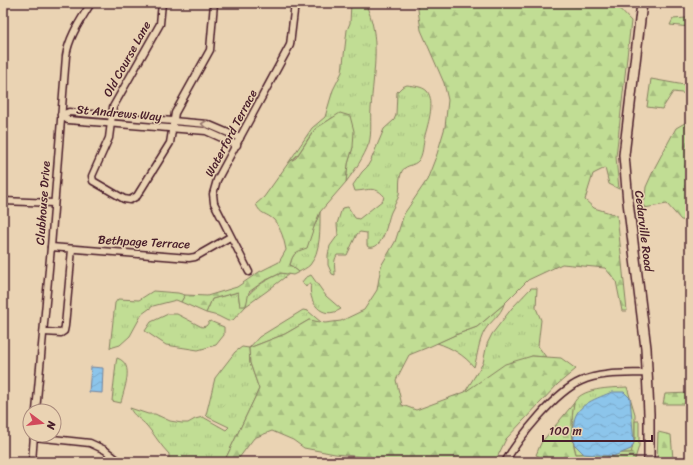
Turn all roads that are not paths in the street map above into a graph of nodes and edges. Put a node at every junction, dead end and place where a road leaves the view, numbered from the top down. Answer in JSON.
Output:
{"nodes":[{"id":1,"x":91,"y":3,"type":"edge"},
{"id":2,"x":162,"y":3,"type":"edge"},
{"id":3,"x":214,"y":3,"type":"edge"},
{"id":4,"x":295,"y":3,"type":"edge"},
{"id":5,"x":642,"y":3,"type":"edge"},
{"id":6,"x":61,"y":115,"type":"junction"},
{"id":7,"x":112,"y":116,"type":"junction"},
{"id":8,"x":174,"y":121,"type":"junction"},
{"id":9,"x":112,"y":124,"type":"junction"},
{"id":10,"x":173,"y":129,"type":"junction"},
{"id":11,"x":240,"y":138,"type":"junction"},
{"id":12,"x":237,"y":145,"type":"junction"},
{"id":13,"x":3,"y":201,"type":"edge"},
{"id":14,"x":54,"y":203,"type":"junction"},
{"id":15,"x":230,"y":237,"type":"junction"},
{"id":16,"x":52,"y":247,"type":"junction"},
{"id":17,"x":72,"y":248,"type":"junction"},
{"id":18,"x":249,"y":272,"type":"dead end"},
{"id":19,"x":44,"y":332,"type":"junction"},
{"id":20,"x":648,"y":373,"type":"junction"},
{"id":21,"x":37,"y":403,"type":"edge"},
{"id":22,"x":62,"y":440,"type":"edge"},
{"id":23,"x":33,"y":443,"type":"edge"},
{"id":24,"x":32,"y":462,"type":"edge"},
{"id":25,"x":120,"y":462,"type":"edge"},
{"id":26,"x":504,"y":462,"type":"edge"},
{"id":27,"x":649,"y":462,"type":"edge"}],
"edges":[{"from":1,"to":6,"type":"street","name":"Clubhouse Drive"},
{"from":2,"to":7,"type":"street","name":"Old Course Lane"},
{"from":3,"to":8,"type":"street"},
{"from":4,"to":11,"type":"street","name":"Waterford Terrace"},
{"from":5,"to":20,"type":"main road","name":"Cedarville Road"},
{"from":6,"to":7,"type":"street","name":"St Andrews Way"},
{"from":6,"to":9,"type":"street","name":"St Andrews Way"},
{"from":6,"to":14,"type":"street","name":"Clubhouse Drive"},
{"from":7,"to":8,"type":"street","name":"St Andrews Way"},
{"from":7,"to":9,"type":"street","name":"Old Course Lane"},
{"from":8,"to":10,"type":"street"},
{"from":11,"to":8,"type":"street","name":"St Andrews Way","one_way":true},
{"from":9,"to":10,"type":"street","name":"St Andrews Way"},
{"from":9,"to":10,"type":"street","name":"Old Course Lane"},
{"from":10,"to":12,"type":"street","name":"St Andrews Way"},
{"from":11,"to":12,"type":"street","name":"Waterford Terrace"},
{"from":12,"to":15,"type":"street","name":"Waterford Terrace"},
{"from":13,"to":14,"type":"street"},
{"from":14,"to":16,"type":"street","name":"Clubhouse Drive"},
{"from":15,"to":17,"type":"street","name":"Bethpage Terrace"},
{"from":15,"to":18,"type":"street","name":"Waterford Terrace"},
{"from":16,"to":17,"type":"street","name":"Bethpage Terrace"},
{"from":16,"to":19,"type":"street","name":"Clubhouse Drive"},
{"from":17,"to":19,"type":"street"},
{"from":19,"to":21,"type":"street","name":"Clubhouse Drive"},
{"from":20,"to":26,"type":"street"},
{"from":20,"to":27,"type":"main road","name":"Cedarville Road"},
{"from":22,"to":25,"type":"street"},
{"from":23,"to":24,"type":"street"}]}
